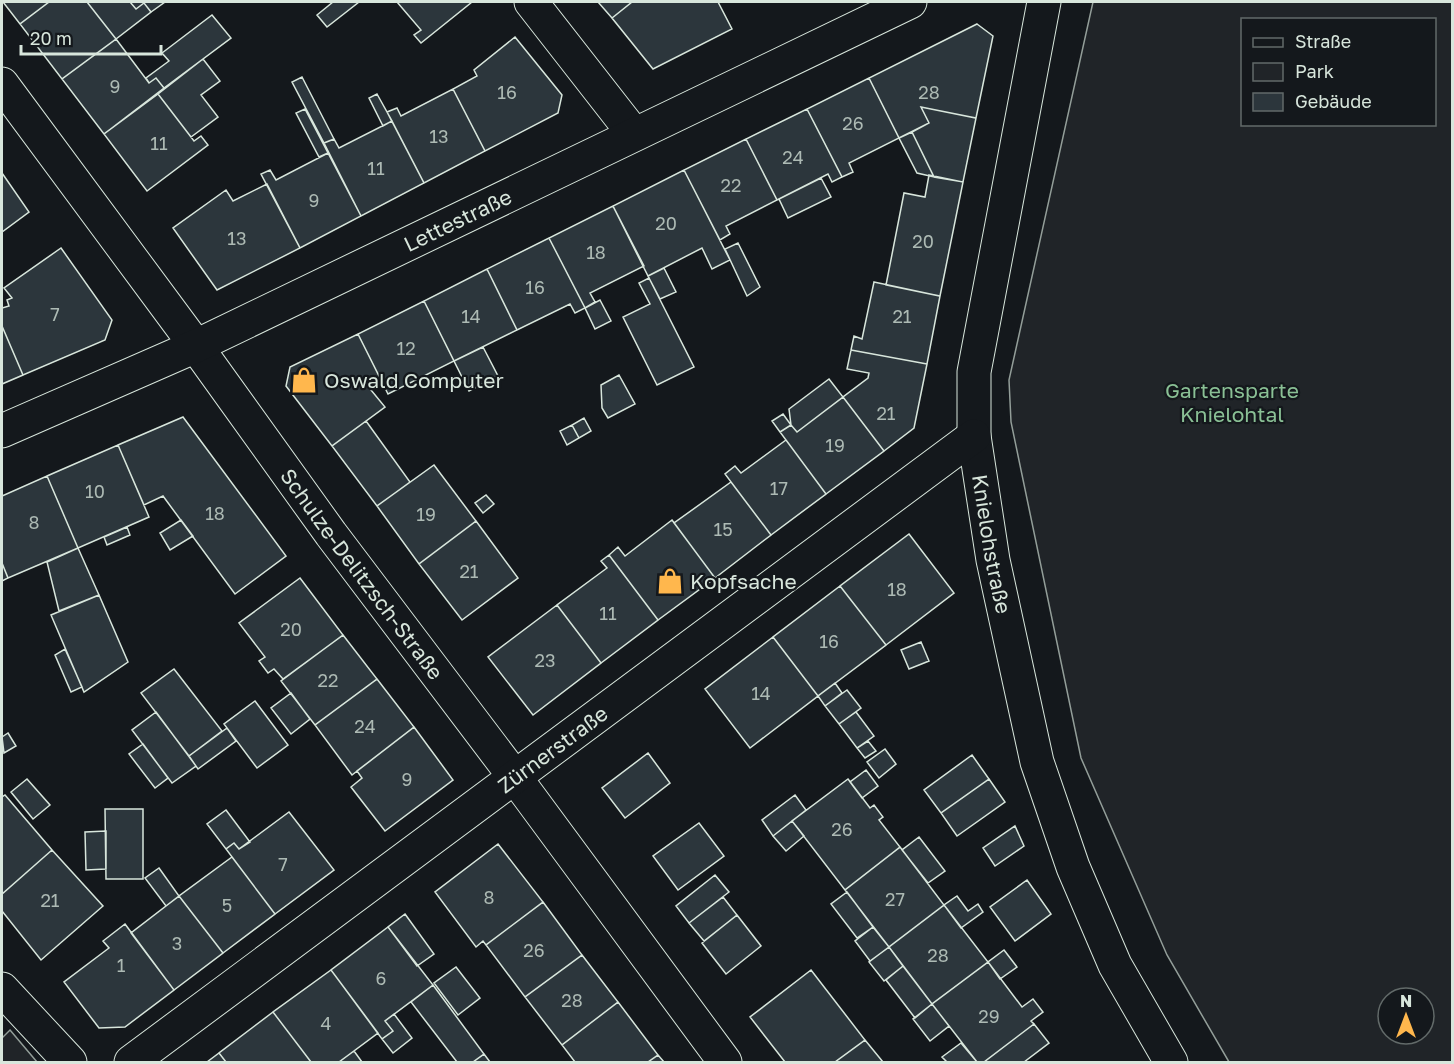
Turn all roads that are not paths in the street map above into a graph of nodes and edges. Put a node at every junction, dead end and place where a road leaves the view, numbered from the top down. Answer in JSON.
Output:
{"nodes":[{"id":1,"x":531,"y":2,"type":"edge"},
{"id":2,"x":910,"y":2,"type":"edge"},
{"id":3,"x":1044,"y":2,"type":"edge"},
{"id":4,"x":2,"y":84,"type":"edge"},
{"id":5,"x":634,"y":134,"type":"junction"},
{"id":6,"x":196,"y":346,"type":"junction"},
{"id":7,"x":2,"y":431,"type":"edge"},
{"id":8,"x":974,"y":436,"type":"junction"},
{"id":9,"x":514,"y":776,"type":"junction"},
{"id":10,"x":2,"y":989,"type":"edge"},
{"id":11,"x":70,"y":1062,"type":"edge"},
{"id":12,"x":131,"y":1062,"type":"edge"},
{"id":13,"x":725,"y":1062,"type":"edge"},
{"id":14,"x":1171,"y":1062,"type":"edge"}],
"edges":[{"from":1,"to":5,"type":"street"},
{"from":2,"to":5,"type":"street","name":"Lettestraße"},
{"from":3,"to":8,"type":"street","name":"Knielohstraße"},
{"from":4,"to":6,"type":"street","name":"Schulze-Delitzsch-Straße"},
{"from":5,"to":6,"type":"street","name":"Lettestraße"},
{"from":6,"to":7,"type":"street","name":"Lettestraße"},
{"from":6,"to":9,"type":"street","name":"Schulze-Delitzsch-Straße"},
{"from":8,"to":9,"type":"street","name":"Zürnerstraße"},
{"from":8,"to":14,"type":"street","name":"Knielohstraße"},
{"from":9,"to":12,"type":"street","name":"Zürnerstraße"},
{"from":9,"to":13,"type":"street","name":"Schulze-Delitzsch-Straße"},
{"from":10,"to":11,"type":"street"}]}
